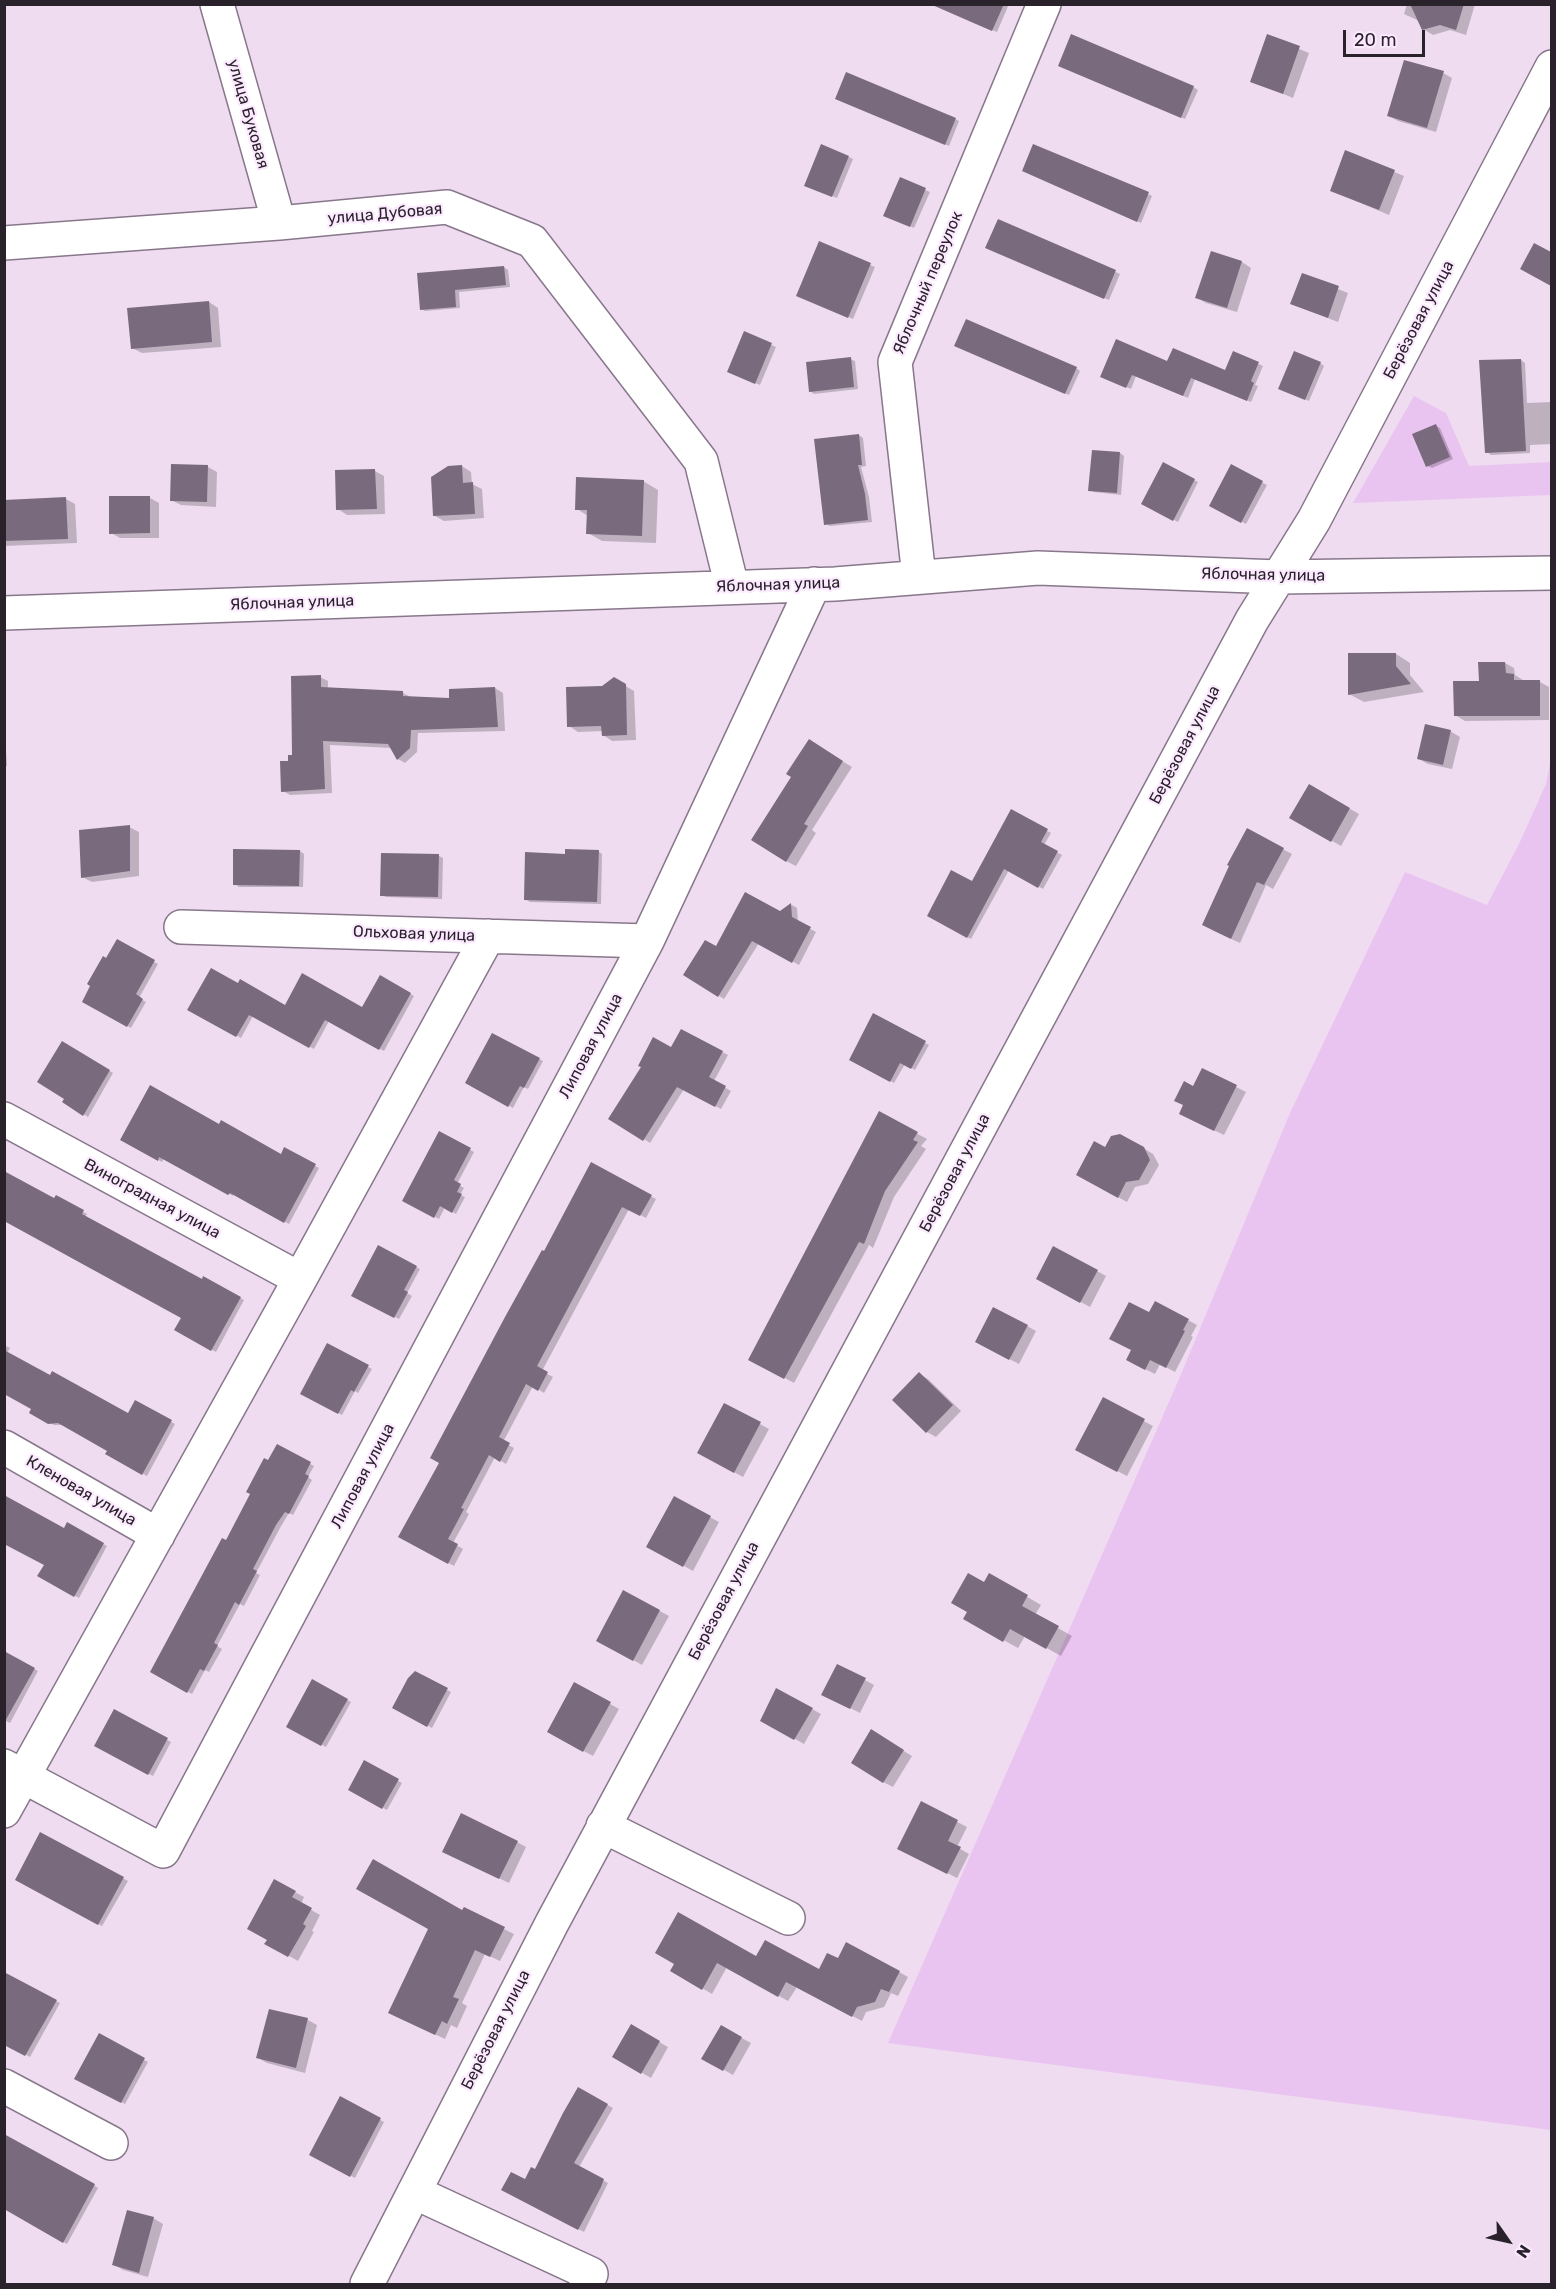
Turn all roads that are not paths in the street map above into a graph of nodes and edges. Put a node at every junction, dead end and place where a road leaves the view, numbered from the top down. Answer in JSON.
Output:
{"nodes":[{"id":1,"x":217,"y":4,"type":"edge"},
{"id":2,"x":1044,"y":4,"type":"edge"},
{"id":3,"x":1551,"y":67,"type":"edge"},
{"id":4,"x":279,"y":223,"type":"junction"},
{"id":5,"x":4,"y":243,"type":"edge"},
{"id":6,"x":1551,"y":573,"type":"edge"},
{"id":7,"x":1279,"y":577,"type":"junction"},
{"id":8,"x":919,"y":578,"type":"junction"},
{"id":9,"x":814,"y":584,"type":"junction"},
{"id":10,"x":732,"y":587,"type":"junction"},
{"id":11,"x":4,"y":613,"type":"edge"},
{"id":12,"x":181,"y":927,"type":"dead end"},
{"id":13,"x":488,"y":936,"type":"junction"},
{"id":14,"x":647,"y":941,"type":"junction"},
{"id":15,"x":4,"y":1119,"type":"edge"},
{"id":16,"x":300,"y":1279,"type":"junction"},
{"id":17,"x":4,"y":1447,"type":"edge"},
{"id":18,"x":158,"y":1535,"type":"junction"},
{"id":19,"x":14,"y":1771,"type":"edge"},
{"id":20,"x":4,"y":1811,"type":"edge"},
{"id":21,"x":603,"y":1826,"type":"junction"},
{"id":22,"x":789,"y":1918,"type":"dead end"},
{"id":23,"x":4,"y":2086,"type":"edge"},
{"id":24,"x":111,"y":2144,"type":"dead end"},
{"id":25,"x":414,"y":2192,"type":"junction"},
{"id":26,"x":367,"y":2284,"type":"edge"},
{"id":27,"x":586,"y":2284,"type":"edge"}],
"edges":[{"from":1,"to":4,"type":"street","name":"улица Буковая"},
{"from":2,"to":8,"type":"street","name":"Яблочный переулок"},
{"from":3,"to":7,"type":"street","name":"Берёзовая улица"},
{"from":4,"to":5,"type":"street","name":"улица Дубовая"},
{"from":4,"to":10,"type":"street","name":"улица Дубовая"},
{"from":6,"to":7,"type":"street","name":"Яблочная улица"},
{"from":7,"to":8,"type":"street","name":"Яблочная улица"},
{"from":7,"to":21,"type":"street","name":"Берёзовая улица"},
{"from":8,"to":9,"type":"street","name":"Яблочная улица"},
{"from":9,"to":10,"type":"street","name":"Яблочная улица"},
{"from":9,"to":14,"type":"street"},
{"from":10,"to":11,"type":"street","name":"Яблочная улица"},
{"from":12,"to":13,"type":"street","name":"Ольховая улица"},
{"from":13,"to":14,"type":"street","name":"Ольховая улица"},
{"from":13,"to":16,"type":"street"},
{"from":14,"to":19,"type":"street","name":"Липовая улица"},
{"from":15,"to":16,"type":"street","name":"Виноградная улица"},
{"from":16,"to":18,"type":"street"},
{"from":17,"to":18,"type":"street","name":"Кленовая улица"},
{"from":18,"to":19,"type":"street"},
{"from":19,"to":20,"type":"street"},
{"from":21,"to":22,"type":"street"},
{"from":21,"to":25,"type":"street","name":"Берёзовая улица"},
{"from":23,"to":24,"type":"street"},
{"from":25,"to":26,"type":"street","name":"Берёзовая улица"},
{"from":25,"to":27,"type":"street"}]}
